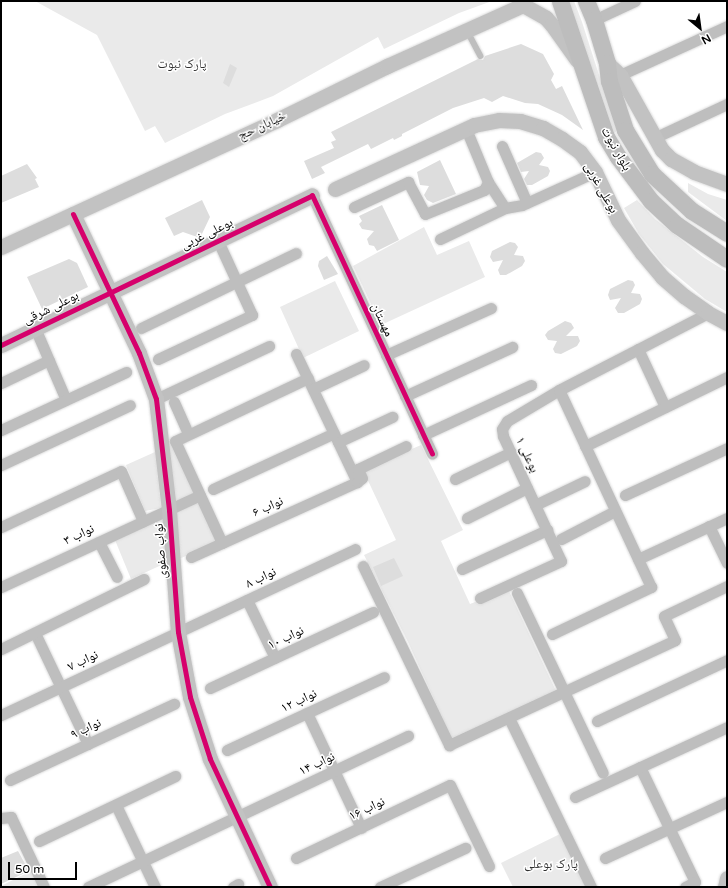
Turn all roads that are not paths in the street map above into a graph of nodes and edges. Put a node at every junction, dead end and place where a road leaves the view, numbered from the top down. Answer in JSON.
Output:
{"nodes":[{"id":1,"x":560,"y":1,"type":"edge"},
{"id":2,"x":586,"y":1,"type":"edge"},
{"id":3,"x":635,"y":1,"type":"edge"},
{"id":4,"x":524,"y":3,"type":"edge"},
{"id":5,"x":594,"y":20,"type":"junction"},
{"id":6,"x":727,"y":26,"type":"edge"},
{"id":7,"x":467,"y":30,"type":"junction"},
{"id":8,"x":481,"y":56,"type":"dead end"},
{"id":9,"x":607,"y":63,"type":"junction"},
{"id":10,"x":582,"y":69,"type":"junction"},
{"id":11,"x":620,"y":75,"type":"junction"},
{"id":12,"x":727,"y":104,"type":"edge"},
{"id":13,"x":466,"y":128,"type":"junction"},
{"id":14,"x":625,"y":130,"type":"junction"},
{"id":15,"x":606,"y":137,"type":"junction"},
{"id":16,"x":654,"y":138,"type":"junction"},
{"id":17,"x":502,"y":146,"type":"dead end"},
{"id":18,"x":635,"y":147,"type":"junction"},
{"id":19,"x":618,"y":157,"type":"junction"},
{"id":20,"x":595,"y":172,"type":"junction"},
{"id":21,"x":488,"y":182,"type":"junction"},
{"id":22,"x":727,"y":184,"type":"edge"},
{"id":23,"x":336,"y":189,"type":"dead end"},
{"id":24,"x":312,"y":195,"type":"joint"},
{"id":25,"x":528,"y":203,"type":"junction"},
{"id":26,"x":354,"y":207,"type":"dead end"},
{"id":27,"x":505,"y":208,"type":"junction"},
{"id":28,"x":73,"y":214,"type":"junction"},
{"id":29,"x":727,"y":233,"type":"edge"},
{"id":30,"x":440,"y":239,"type":"dead end"},
{"id":31,"x":218,"y":240,"type":"junction"},
{"id":32,"x":1,"y":247,"type":"edge"},
{"id":33,"x":296,"y":253,"type":"dead end"},
{"id":34,"x":727,"y":259,"type":"edge"},
{"id":35,"x":236,"y":282,"type":"junction"},
{"id":36,"x":111,"y":292,"type":"junction"},
{"id":37,"x":491,"y":308,"type":"dead end"},
{"id":38,"x":708,"y":313,"type":"junction"},
{"id":39,"x":727,"y":322,"type":"edge"},
{"id":40,"x":35,"y":328,"type":"junction"},
{"id":41,"x":141,"y":328,"type":"dead end"},
{"id":42,"x":1,"y":345,"type":"edge"},
{"id":43,"x":269,"y":346,"type":"dead end"},
{"id":44,"x":512,"y":347,"type":"dead end"},
{"id":45,"x":638,"y":349,"type":"junction"},
{"id":46,"x":296,"y":354,"type":"dead end"},
{"id":47,"x":386,"y":356,"type":"junction"},
{"id":48,"x":158,"y":359,"type":"dead end"},
{"id":49,"x":49,"y":360,"type":"junction"},
{"id":50,"x":364,"y":366,"type":"dead end"},
{"id":51,"x":126,"y":372,"type":"dead end"},
{"id":52,"x":727,"y":377,"type":"edge"},
{"id":53,"x":308,"y":378,"type":"junction"},
{"id":54,"x":1,"y":383,"type":"edge"},
{"id":55,"x":531,"y":385,"type":"dead end"},
{"id":56,"x":313,"y":389,"type":"junction"},
{"id":57,"x":559,"y":390,"type":"junction"},
{"id":58,"x":405,"y":396,"type":"junction"},
{"id":59,"x":156,"y":399,"type":"junction"},
{"id":60,"x":66,"y":400,"type":"junction"},
{"id":61,"x":174,"y":402,"type":"dead end"},
{"id":62,"x":130,"y":405,"type":"dead end"},
{"id":63,"x":665,"y":407,"type":"junction"},
{"id":64,"x":392,"y":417,"type":"dead end"},
{"id":65,"x":1,"y":430,"type":"edge"},
{"id":66,"x":188,"y":434,"type":"junction"},
{"id":67,"x":423,"y":435,"type":"junction"},
{"id":68,"x":336,"y":438,"type":"junction"},
{"id":69,"x":406,"y":446,"type":"dead end"},
{"id":70,"x":585,"y":446,"type":"junction"},
{"id":71,"x":727,"y":448,"type":"edge"},
{"id":72,"x":511,"y":452,"type":"junction"},
{"id":73,"x":432,"y":454,"type":"dead end"},
{"id":74,"x":1,"y":465,"type":"edge"},
{"id":75,"x":455,"y":479,"type":"dead end"},
{"id":76,"x":585,"y":481,"type":"dead end"},
{"id":77,"x":357,"y":482,"type":"junction"},
{"id":78,"x":527,"y":488,"type":"junction"},
{"id":79,"x":214,"y":489,"type":"dead end"},
{"id":80,"x":200,"y":495,"type":"junction"},
{"id":81,"x":625,"y":495,"type":"dead end"},
{"id":82,"x":536,"y":505,"type":"junction"},
{"id":83,"x":168,"y":510,"type":"junction"},
{"id":84,"x":615,"y":511,"type":"junction"},
{"id":85,"x":467,"y":518,"type":"dead end"},
{"id":86,"x":727,"y":518,"type":"edge"},
{"id":87,"x":143,"y":521,"type":"junction"},
{"id":88,"x":709,"y":526,"type":"junction"},
{"id":89,"x":1,"y":527,"type":"edge"},
{"id":90,"x":547,"y":530,"type":"junction"},
{"id":91,"x":561,"y":538,"type":"dead end"},
{"id":92,"x":99,"y":542,"type":"junction"},
{"id":93,"x":222,"y":543,"type":"junction"},
{"id":94,"x":355,"y":549,"type":"dead end"},
{"id":95,"x":191,"y":557,"type":"dead end"},
{"id":96,"x":638,"y":559,"type":"junction"},
{"id":97,"x":727,"y":563,"type":"edge"},
{"id":98,"x":363,"y":566,"type":"dead end"},
{"id":99,"x":462,"y":569,"type":"dead end"},
{"id":100,"x":118,"y":578,"type":"dead end"},
{"id":101,"x":144,"y":579,"type":"dead end"},
{"id":102,"x":727,"y":586,"type":"edge"},
{"id":103,"x":1,"y":587,"type":"edge"},
{"id":104,"x":517,"y":593,"type":"dead end"},
{"id":105,"x":480,"y":598,"type":"dead end"},
{"id":106,"x":247,"y":600,"type":"junction"},
{"id":107,"x":373,"y":612,"type":"dead end"},
{"id":108,"x":178,"y":632,"type":"junction"},
{"id":109,"x":35,"y":633,"type":"junction"},
{"id":110,"x":552,"y":634,"type":"dead end"},
{"id":111,"x":1,"y":649,"type":"edge"},
{"id":112,"x":275,"y":658,"type":"junction"},
{"id":113,"x":727,"y":660,"type":"edge"},
{"id":114,"x":384,"y":677,"type":"dead end"},
{"id":115,"x":61,"y":687,"type":"junction"},
{"id":116,"x":210,"y":688,"type":"dead end"},
{"id":117,"x":564,"y":693,"type":"junction"},
{"id":118,"x":174,"y":704,"type":"dead end"},
{"id":119,"x":307,"y":713,"type":"junction"},
{"id":120,"x":1,"y":715,"type":"edge"},
{"id":121,"x":509,"y":718,"type":"junction"},
{"id":122,"x":597,"y":721,"type":"dead end"},
{"id":123,"x":727,"y":727,"type":"edge"},
{"id":124,"x":408,"y":736,"type":"dead end"},
{"id":125,"x":88,"y":744,"type":"junction"},
{"id":126,"x":227,"y":750,"type":"dead end"},
{"id":127,"x":640,"y":767,"type":"junction"},
{"id":128,"x":334,"y":771,"type":"junction"},
{"id":129,"x":603,"y":773,"type":"dead end"},
{"id":130,"x":175,"y":776,"type":"dead end"},
{"id":131,"x":10,"y":780,"type":"dead end"},
{"id":132,"x":575,"y":797,"type":"dead end"},
{"id":133,"x":727,"y":802,"type":"edge"},
{"id":134,"x":116,"y":805,"type":"junction"},
{"id":135,"x":238,"y":817,"type":"junction"},
{"id":136,"x":1,"y":818,"type":"edge"},
{"id":137,"x":361,"y":828,"type":"junction"},
{"id":138,"x":669,"y":828,"type":"junction"},
{"id":139,"x":39,"y":841,"type":"dead end"},
{"id":140,"x":465,"y":848,"type":"dead end"},
{"id":141,"x":296,"y":858,"type":"dead end"},
{"id":142,"x":605,"y":858,"type":"dead end"},
{"id":143,"x":143,"y":861,"type":"junction"},
{"id":144,"x":489,"y":866,"type":"dead end"},
{"id":145,"x":727,"y":878,"type":"edge"},
{"id":146,"x":690,"y":885,"type":"edge"},
{"id":147,"x":384,"y":886,"type":"edge"},
{"id":148,"x":44,"y":887,"type":"edge"},
{"id":149,"x":88,"y":887,"type":"edge"},
{"id":150,"x":155,"y":887,"type":"edge"},
{"id":151,"x":270,"y":887,"type":"edge"},
{"id":152,"x":591,"y":887,"type":"edge"},
{"id":153,"x":725,"y":887,"type":"edge"}],
"edges":[{"from":1,"to":10,"type":"main road","name":"بلوار نبوت"},
{"from":2,"to":5,"type":"main road","name":"بلوار نبوت"},
{"from":3,"to":5,"type":"street"},
{"from":4,"to":7,"type":"street","name":"خیابان حج"},
{"from":4,"to":10,"type":"street"},
{"from":5,"to":9,"type":"main road","name":"بلوار نبوت"},
{"from":6,"to":11,"type":"street"},
{"from":7,"to":8,"type":"lane"},
{"from":7,"to":28,"type":"street","name":"خیابان حج"},
{"from":9,"to":11,"type":"street"},
{"from":9,"to":14,"type":"main road","name":"بلوار نبوت"},
{"from":10,"to":15,"type":"main road","name":"بلوار نبوت"},
{"from":11,"to":16,"type":"street"},
{"from":12,"to":16,"type":"street"},
{"from":13,"to":20,"type":"street","name":"بوعلی غربی"},
{"from":13,"to":21,"type":"street"},
{"from":13,"to":23,"type":"street","name":"بوعلی غربی"},
{"from":14,"to":15,"type":"main road"},
{"from":14,"to":18,"type":"main road","name":"بلوار نبوت"},
{"from":15,"to":19,"type":"main road","name":"بلوار نبوت"},
{"from":16,"to":22,"type":"street"},
{"from":17,"to":25,"type":"street"},
{"from":18,"to":19,"type":"main road"},
{"from":18,"to":29,"type":"main road","name":"بلوار نبوت"},
{"from":19,"to":34,"type":"main road","name":"بلوار نبوت"},
{"from":20,"to":25,"type":"street"},
{"from":20,"to":38,"type":"street","name":"بوعلی غربی"},
{"from":21,"to":26,"type":"street"},
{"from":21,"to":27,"type":"street"},
{"from":24,"to":31,"type":"street","name":"بوعلی غربی"},
{"from":24,"to":47,"type":"street","name":"مهستان"},
{"from":25,"to":27,"type":"street"},
{"from":27,"to":30,"type":"street"},
{"from":28,"to":32,"type":"street","name":"خیابان حج"},
{"from":28,"to":36,"type":"street","name":"نواب صفوی"},
{"from":31,"to":35,"type":"street"},
{"from":31,"to":36,"type":"street","name":"بوعلی غربی"},
{"from":33,"to":35,"type":"street"},
{"from":35,"to":41,"type":"street"},
{"from":35,"to":48,"type":"street"},
{"from":36,"to":40,"type":"street","name":"بوعلی شرقی"},
{"from":36,"to":59,"type":"street","name":"نواب صفوی"},
{"from":37,"to":47,"type":"street"},
{"from":38,"to":39,"type":"street","name":"بوعلی غربی"},
{"from":38,"to":45,"type":"street","name":"بوعلی ۱"},
{"from":40,"to":42,"type":"street","name":"بوعلی شرقی"},
{"from":40,"to":49,"type":"street"},
{"from":43,"to":59,"type":"street"},
{"from":44,"to":58,"type":"street"},
{"from":45,"to":57,"type":"street","name":"بوعلی ۱"},
{"from":45,"to":63,"type":"street"},
{"from":46,"to":53,"type":"street"},
{"from":47,"to":58,"type":"street","name":"مهستان"},
{"from":49,"to":54,"type":"street"},
{"from":49,"to":60,"type":"street"},
{"from":50,"to":56,"type":"street"},
{"from":51,"to":60,"type":"street"},
{"from":52,"to":63,"type":"street"},
{"from":53,"to":56,"type":"street"},
{"from":53,"to":66,"type":"street"},
{"from":55,"to":67,"type":"street"},
{"from":56,"to":68,"type":"street"},
{"from":57,"to":70,"type":"street"},
{"from":57,"to":72,"type":"street","name":"بوعلی ۱"},
{"from":58,"to":67,"type":"street","name":"مهستان"},
{"from":59,"to":83,"type":"street","name":"نواب صفوی"},
{"from":60,"to":65,"type":"street"},
{"from":61,"to":66,"type":"street"},
{"from":62,"to":74,"type":"street"},
{"from":63,"to":70,"type":"street"},
{"from":64,"to":68,"type":"street"},
{"from":66,"to":80,"type":"street"},
{"from":67,"to":73,"type":"street","name":"مهستان"},
{"from":68,"to":77,"type":"street"},
{"from":68,"to":79,"type":"street"},
{"from":69,"to":77,"type":"street"},
{"from":70,"to":84,"type":"street"},
{"from":71,"to":81,"type":"street"},
{"from":72,"to":75,"type":"street"},
{"from":72,"to":78,"type":"street","name":"بوعلی ۱"},
{"from":76,"to":82,"type":"street"},
{"from":77,"to":93,"type":"street","name":"نواب ۶"},
{"from":78,"to":82,"type":"street","name":"بوعلی ۱"},
{"from":78,"to":85,"type":"street"},
{"from":80,"to":83,"type":"street","name":"نواب ۳"},
{"from":80,"to":93,"type":"street"},
{"from":82,"to":90,"type":"street","name":"بوعلی ۱"},
{"from":83,"to":87,"type":"street","name":"نواب ۳"},
{"from":83,"to":108,"type":"street","name":"نواب صفوی"},
{"from":84,"to":91,"type":"street"},
{"from":84,"to":96,"type":"street"},
{"from":86,"to":88,"type":"street"},
{"from":87,"to":89,"type":"street"},
{"from":87,"to":92,"type":"street","name":"نواب ۳"},
{"from":88,"to":96,"type":"street"},
{"from":88,"to":97,"type":"street"},
{"from":90,"to":99,"type":"street"},
{"from":90,"to":105,"type":"street","name":"بوعلی ۱"},
{"from":92,"to":100,"type":"street"},
{"from":92,"to":103,"type":"street","name":"نواب ۳"},
{"from":93,"to":95,"type":"street","name":"نواب ۶"},
{"from":94,"to":106,"type":"street","name":"نواب ۸"},
{"from":96,"to":110,"type":"street"},
{"from":98,"to":121,"type":"street"},
{"from":101,"to":109,"type":"street"},
{"from":102,"to":117,"type":"street"},
{"from":104,"to":117,"type":"street"},
{"from":106,"to":108,"type":"street","name":"نواب ۸"},
{"from":106,"to":112,"type":"street"},
{"from":107,"to":112,"type":"street","name":"نواب ۱۰"},
{"from":108,"to":115,"type":"street","name":"نواب ۷"},
{"from":108,"to":135,"type":"street","name":"نواب صفوی"},
{"from":109,"to":111,"type":"street"},
{"from":109,"to":115,"type":"street"},
{"from":112,"to":116,"type":"street","name":"نواب ۱۰"},
{"from":113,"to":122,"type":"street"},
{"from":114,"to":119,"type":"street","name":"نواب ۱۲"},
{"from":115,"to":120,"type":"street","name":"نواب ۷"},
{"from":115,"to":125,"type":"street"},
{"from":117,"to":121,"type":"street"},
{"from":117,"to":129,"type":"street"},
{"from":118,"to":125,"type":"street","name":"نواب ۹"},
{"from":119,"to":126,"type":"street","name":"نواب ۱۲"},
{"from":119,"to":128,"type":"street"},
{"from":121,"to":152,"type":"street"},
{"from":123,"to":127,"type":"street"},
{"from":124,"to":128,"type":"street","name":"نواب ۱۴"},
{"from":125,"to":131,"type":"street","name":"نواب ۹"},
{"from":127,"to":132,"type":"street"},
{"from":127,"to":138,"type":"street"},
{"from":128,"to":135,"type":"street","name":"نواب ۱۴"},
{"from":128,"to":137,"type":"street"},
{"from":130,"to":134,"type":"street"},
{"from":133,"to":138,"type":"street"},
{"from":134,"to":139,"type":"street"},
{"from":134,"to":143,"type":"street"},
{"from":135,"to":143,"type":"street","name":"نواب ۱۴"},
{"from":135,"to":151,"type":"street","name":"نواب صفوی"},
{"from":136,"to":148,"type":"street"},
{"from":137,"to":141,"type":"street","name":"نواب ۱۶"},
{"from":137,"to":144,"type":"street","name":"نواب ۱۶"},
{"from":138,"to":142,"type":"street"},
{"from":138,"to":146,"type":"street"},
{"from":140,"to":147,"type":"street"},
{"from":143,"to":149,"type":"street","name":"نواب ۱۴"},
{"from":143,"to":150,"type":"street"},
{"from":145,"to":153,"type":"street"}]}
